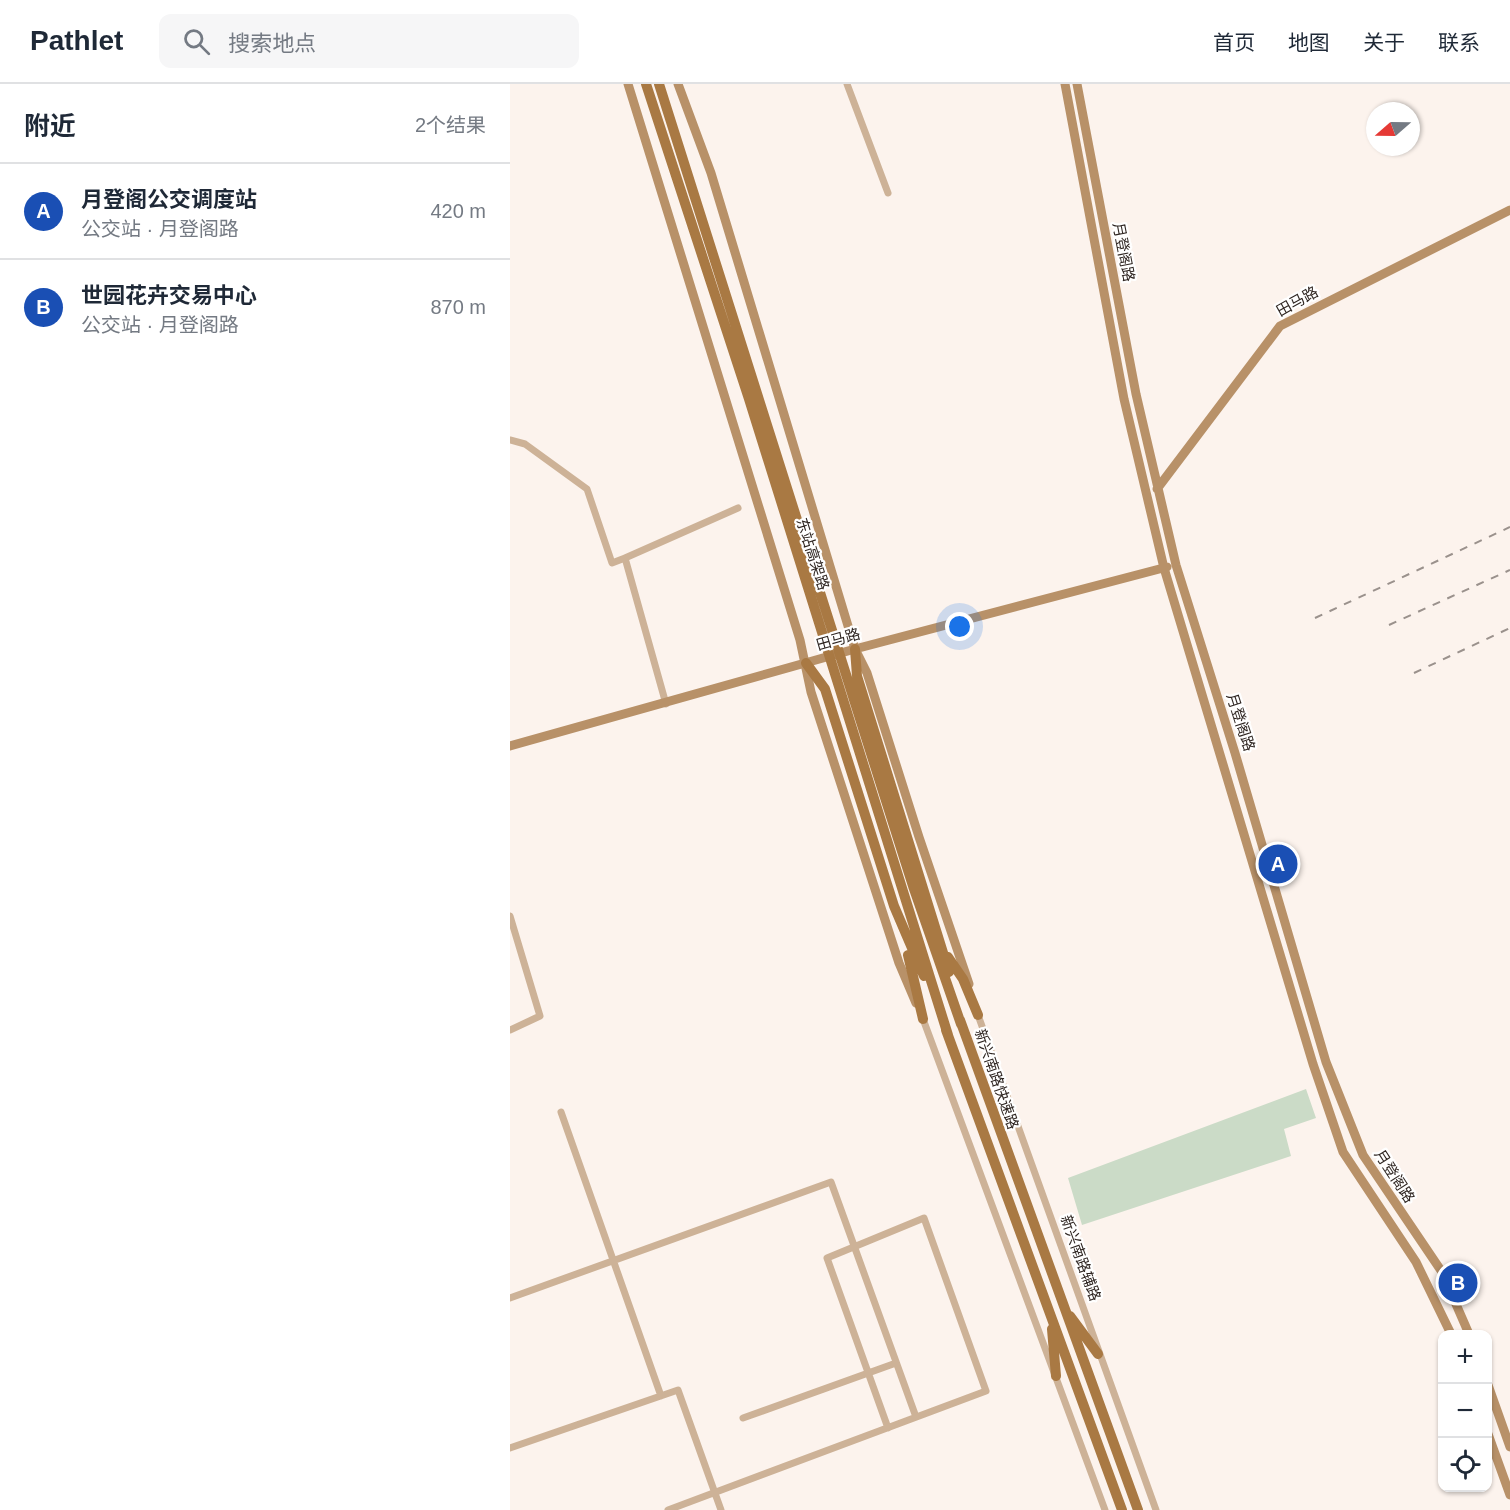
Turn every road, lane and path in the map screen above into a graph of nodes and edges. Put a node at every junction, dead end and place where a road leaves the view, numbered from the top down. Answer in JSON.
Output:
{"nodes":[{"id":1,"x":628,"y":84,"type":"edge"},
{"id":2,"x":646,"y":84,"type":"edge"},
{"id":3,"x":659,"y":84,"type":"edge"},
{"id":4,"x":678,"y":84,"type":"edge"},
{"id":5,"x":847,"y":84,"type":"edge"},
{"id":6,"x":1065,"y":84,"type":"edge"},
{"id":7,"x":1077,"y":84,"type":"edge"},
{"id":8,"x":888,"y":193,"type":"dead end"},
{"id":9,"x":1510,"y":210,"type":"edge"},
{"id":10,"x":510,"y":441,"type":"edge"},
{"id":11,"x":1157,"y":489,"type":"junction"},
{"id":12,"x":738,"y":508,"type":"dead end"},
{"id":13,"x":625,"y":558,"type":"junction"},
{"id":14,"x":1176,"y":565,"type":"junction"},
{"id":15,"x":1164,"y":568,"type":"junction"},
{"id":16,"x":855,"y":650,"type":"junction"},
{"id":17,"x":806,"y":663,"type":"junction"},
{"id":18,"x":666,"y":704,"type":"junction"},
{"id":19,"x":510,"y":746,"type":"edge"},
{"id":20,"x":894,"y":906,"type":"junction"},
{"id":21,"x":510,"y":916,"type":"edge"},
{"id":22,"x":945,"y":953,"type":"junction"},
{"id":23,"x":978,"y":1015,"type":"junction"},
{"id":24,"x":923,"y":1018,"type":"junction"},
{"id":25,"x":961,"y":1024,"type":"junction"},
{"id":26,"x":510,"y":1030,"type":"edge"},
{"id":27,"x":948,"y":1035,"type":"junction"},
{"id":28,"x":561,"y":1112,"type":"dead end"},
{"id":29,"x":854,"y":1247,"type":"junction"},
{"id":30,"x":613,"y":1260,"type":"junction"},
{"id":31,"x":510,"y":1298,"type":"edge"},
{"id":32,"x":1063,"y":1307,"type":"junction"},
{"id":33,"x":1049,"y":1314,"type":"junction"},
{"id":34,"x":1449,"y":1330,"type":"edge"},
{"id":35,"x":1467,"y":1330,"type":"edge"},
{"id":36,"x":1098,"y":1354,"type":"junction"},
{"id":37,"x":896,"y":1363,"type":"junction"},
{"id":38,"x":868,"y":1372,"type":"junction"},
{"id":39,"x":1056,"y":1376,"type":"junction"},
{"id":40,"x":662,"y":1396,"type":"junction"},
{"id":41,"x":1492,"y":1396,"type":"edge"},
{"id":42,"x":743,"y":1418,"type":"dead end"},
{"id":43,"x":916,"y":1418,"type":"junction"},
{"id":44,"x":888,"y":1428,"type":"junction"},
{"id":45,"x":1489,"y":1438,"type":"edge"},
{"id":46,"x":1510,"y":1446,"type":"edge"},
{"id":47,"x":510,"y":1448,"type":"edge"},
{"id":48,"x":715,"y":1492,"type":"junction"},
{"id":49,"x":1510,"y":1495,"type":"edge"},
{"id":50,"x":668,"y":1510,"type":"edge"},
{"id":51,"x":721,"y":1510,"type":"edge"},
{"id":52,"x":1106,"y":1510,"type":"edge"},
{"id":53,"x":1122,"y":1510,"type":"edge"},
{"id":54,"x":1138,"y":1510,"type":"edge"},
{"id":55,"x":1156,"y":1510,"type":"edge"}],
"edges":[{"from":1,"to":17,"type":"main road"},
{"from":2,"to":27,"type":"main road","name":"东站高架路"},
{"from":3,"to":25,"type":"main road","name":"东站高架路"},
{"from":4,"to":16,"type":"main road"},
{"from":5,"to":8,"type":"street"},
{"from":6,"to":15,"type":"main road","name":"月登阁路"},
{"from":7,"to":11,"type":"main road","name":"月登阁路"},
{"from":9,"to":11,"type":"main road","name":"田马路"},
{"from":10,"to":13,"type":"street"},
{"from":11,"to":14,"type":"main road","name":"月登阁路"},
{"from":12,"to":13,"type":"street"},
{"from":13,"to":18,"type":"street"},
{"from":14,"to":15,"type":"main road","name":"田马路"},
{"from":14,"to":35,"type":"main road","name":"月登阁路"},
{"from":15,"to":16,"type":"main road","name":"田马路"},
{"from":15,"to":34,"type":"main road","name":"月登阁路"},
{"from":16,"to":17,"type":"main road","name":"田马路"},
{"from":16,"to":22,"type":"main road","name":"新兴南路快速路"},
{"from":16,"to":23,"type":"main road"},
{"from":17,"to":18,"type":"main road","name":"田马路"},
{"from":17,"to":20,"type":"main road","name":"新兴南路快速路"},
{"from":17,"to":24,"type":"main road"},
{"from":18,"to":19,"type":"main road","name":"田马路"},
{"from":20,"to":24,"type":"main road"},
{"from":20,"to":27,"type":"main road","name":"新兴南路快速路"},
{"from":21,"to":26,"type":"street"},
{"from":22,"to":23,"type":"main road"},
{"from":22,"to":25,"type":"main road","name":"新兴南路快速路"},
{"from":23,"to":36,"type":"street","name":"新兴南路辅路"},
{"from":24,"to":39,"type":"street"},
{"from":25,"to":32,"type":"main road","name":"新兴南路快速路"},
{"from":27,"to":33,"type":"main road","name":"新兴南路快速路"},
{"from":28,"to":30,"type":"street"},
{"from":29,"to":30,"type":"street"},
{"from":29,"to":37,"type":"street"},
{"from":29,"to":38,"type":"street"},
{"from":29,"to":43,"type":"street"},
{"from":30,"to":31,"type":"street"},
{"from":30,"to":40,"type":"street"},
{"from":32,"to":36,"type":"main road"},
{"from":32,"to":54,"type":"main road","name":"新兴南路快速路"},
{"from":33,"to":39,"type":"main road"},
{"from":33,"to":53,"type":"main road","name":"新兴南路快速路"},
{"from":36,"to":55,"type":"street","name":"新兴南路辅路"},
{"from":37,"to":38,"type":"street"},
{"from":37,"to":43,"type":"street"},
{"from":38,"to":42,"type":"street"},
{"from":38,"to":44,"type":"street"},
{"from":39,"to":52,"type":"street"},
{"from":40,"to":47,"type":"street"},
{"from":40,"to":48,"type":"street"},
{"from":41,"to":46,"type":"main road"},
{"from":43,"to":44,"type":"street"},
{"from":44,"to":48,"type":"street"},
{"from":45,"to":49,"type":"main road"},
{"from":48,"to":50,"type":"street"},
{"from":48,"to":51,"type":"street"}]}
